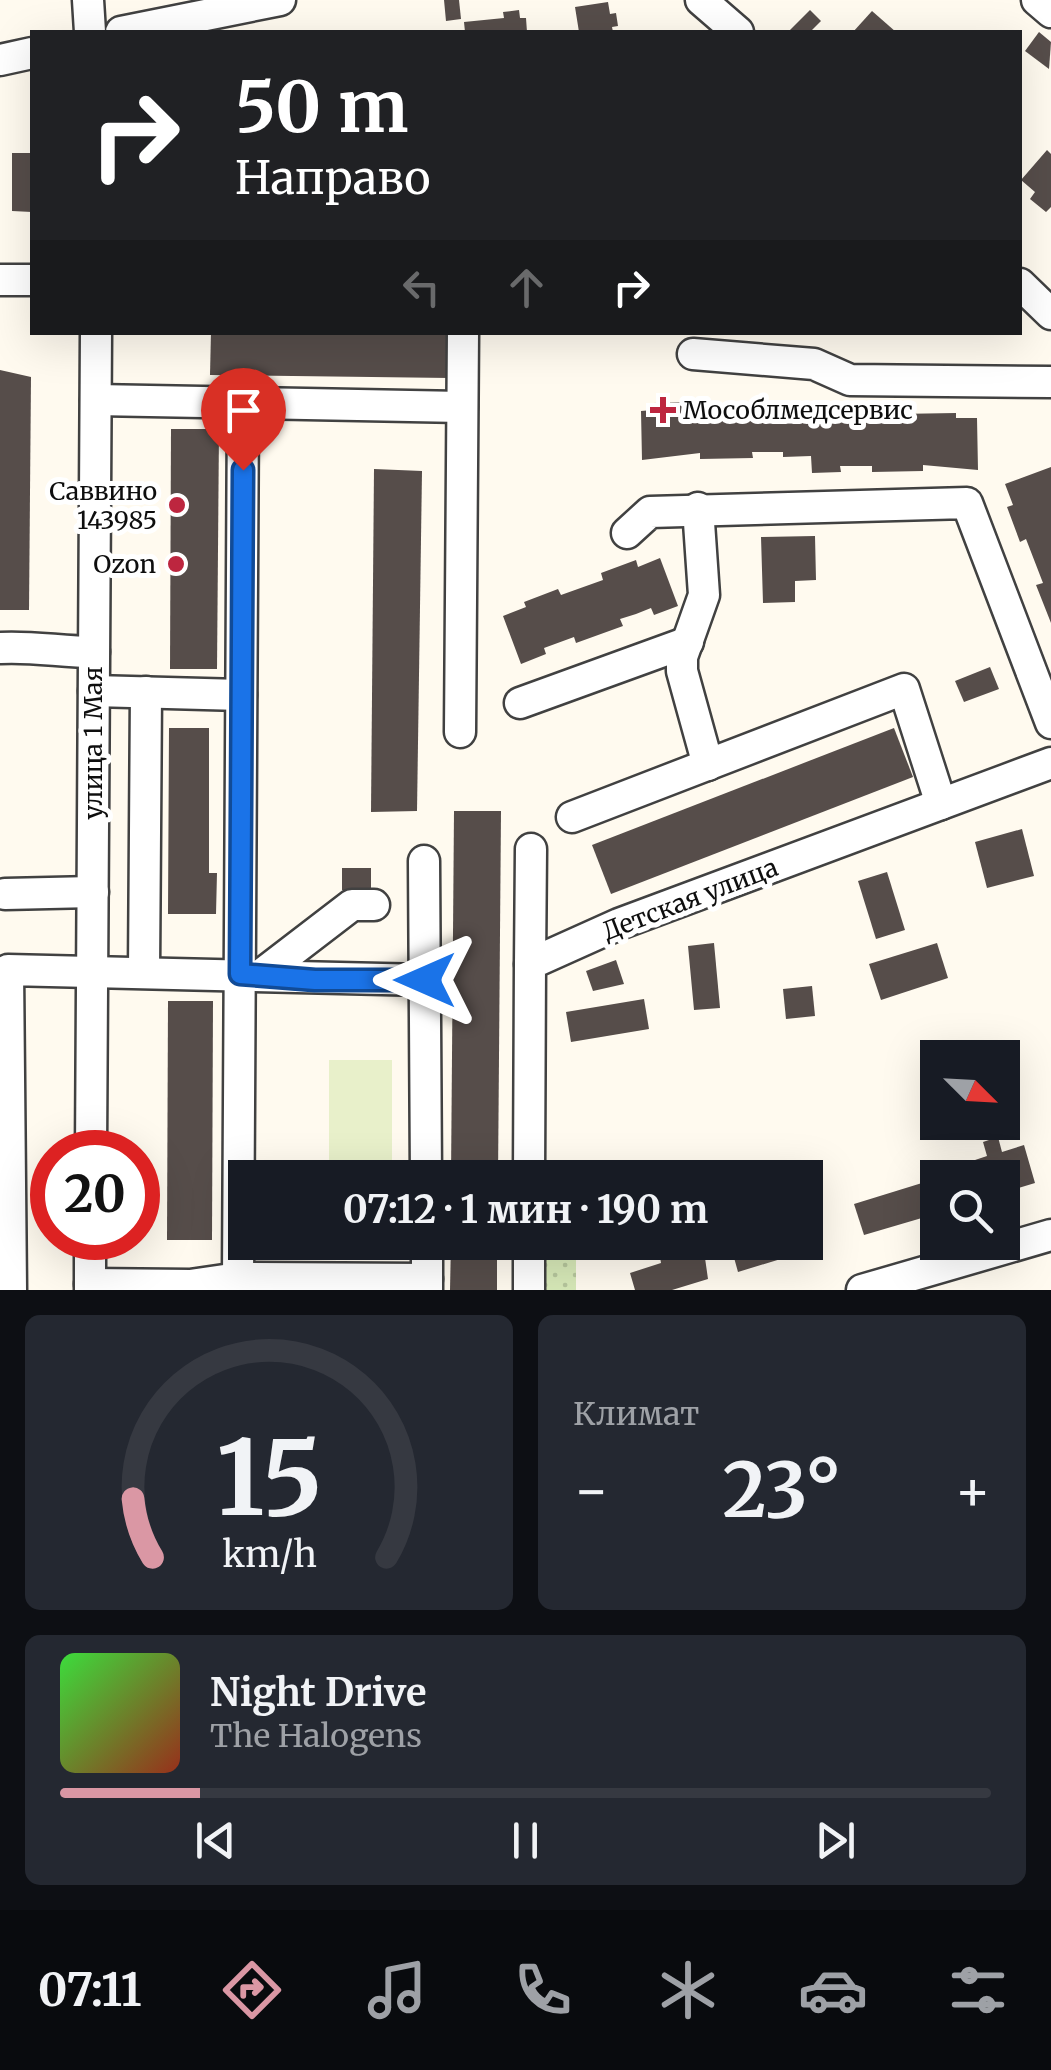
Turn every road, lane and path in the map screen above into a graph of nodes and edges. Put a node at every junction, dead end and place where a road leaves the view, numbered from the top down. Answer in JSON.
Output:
{"nodes":[{"id":1,"x":88,"y":0,"type":"edge"},
{"id":2,"x":280,"y":0,"type":"edge"},
{"id":3,"x":701,"y":0,"type":"edge"},
{"id":4,"x":1037,"y":0,"type":"edge"},
{"id":5,"x":1051,"y":12,"type":"edge"},
{"id":6,"x":90,"y":30,"type":"edge"},
{"id":7,"x":141,"y":30,"type":"edge"},
{"id":8,"x":736,"y":30,"type":"edge"},
{"id":9,"x":30,"y":53,"type":"edge"},
{"id":10,"x":0,"y":60,"type":"edge"},
{"id":11,"x":0,"y":280,"type":"edge"},
{"id":12,"x":30,"y":280,"type":"edge"},
{"id":13,"x":1022,"y":286,"type":"edge"},
{"id":14,"x":1051,"y":314,"type":"edge"},
{"id":15,"x":96,"y":335,"type":"edge"},
{"id":16,"x":463,"y":335,"type":"edge"},
{"id":17,"x":693,"y":354,"type":"dead end"},
{"id":18,"x":1051,"y":382,"type":"edge"},
{"id":19,"x":96,"y":400,"type":"junction"},
{"id":20,"x":243,"y":403,"type":"junction"},
{"id":21,"x":462,"y":407,"type":"junction"},
{"id":22,"x":698,"y":508,"type":"junction"},
{"id":23,"x":627,"y":533,"type":"dead end"},
{"id":24,"x":688,"y":642,"type":"junction"},
{"id":25,"x":0,"y":648,"type":"edge"},
{"id":26,"x":94,"y":652,"type":"junction"},
{"id":27,"x":94,"y":690,"type":"junction"},
{"id":28,"x":146,"y":692,"type":"junction"},
{"id":29,"x":242,"y":695,"type":"junction"},
{"id":30,"x":520,"y":702,"type":"dead end"},
{"id":31,"x":1051,"y":723,"type":"edge"},
{"id":32,"x":460,"y":732,"type":"dead end"},
{"id":33,"x":1051,"y":763,"type":"edge"},
{"id":34,"x":708,"y":764,"type":"junction"},
{"id":35,"x":941,"y":804,"type":"junction"},
{"id":36,"x":572,"y":817,"type":"dead end"},
{"id":37,"x":531,"y":849,"type":"dead end"},
{"id":38,"x":424,"y":861,"type":"dead end"},
{"id":39,"x":92,"y":892,"type":"junction"},
{"id":40,"x":5,"y":894,"type":"dead end"},
{"id":41,"x":374,"y":906,"type":"dead end"},
{"id":42,"x":530,"y":964,"type":"junction"},
{"id":43,"x":92,"y":971,"type":"junction"},
{"id":44,"x":144,"y":972,"type":"junction"},
{"id":45,"x":251,"y":974,"type":"junction"},
{"id":46,"x":425,"y":980,"type":"junction"},
{"id":47,"x":91,"y":1130,"type":"edge"},
{"id":48,"x":426,"y":1160,"type":"edge"},
{"id":49,"x":529,"y":1160,"type":"edge"},
{"id":50,"x":1051,"y":1235,"type":"edge"},
{"id":51,"x":90,"y":1260,"type":"edge"},
{"id":52,"x":529,"y":1260,"type":"edge"},
{"id":53,"x":238,"y":1278,"type":"junction"},
{"id":54,"x":427,"y":1285,"type":"edge"},
{"id":55,"x":90,"y":1287,"type":"edge"},
{"id":56,"x":134,"y":1287,"type":"edge"},
{"id":57,"x":11,"y":1290,"type":"edge"},
{"id":58,"x":529,"y":1290,"type":"edge"},
{"id":59,"x":862,"y":1290,"type":"edge"}],
"edges":[{"from":1,"to":6,"type":"street"},
{"from":2,"to":7,"type":"street"},
{"from":3,"to":8,"type":"street"},
{"from":4,"to":5,"type":"street"},
{"from":9,"to":10,"type":"street"},
{"from":11,"to":12,"type":"street"},
{"from":13,"to":14,"type":"street"},
{"from":15,"to":19,"type":"street","name":"улица 1 Мая"},
{"from":16,"to":21,"type":"street"},
{"from":17,"to":18,"type":"street"},
{"from":19,"to":20,"type":"street"},
{"from":19,"to":26,"type":"street","name":"улица 1 Мая"},
{"from":20,"to":21,"type":"street"},
{"from":20,"to":29,"type":"street"},
{"from":21,"to":32,"type":"street"},
{"from":22,"to":23,"type":"street"},
{"from":22,"to":24,"type":"street"},
{"from":22,"to":31,"type":"street"},
{"from":24,"to":30,"type":"street"},
{"from":24,"to":34,"type":"street"},
{"from":25,"to":26,"type":"street"},
{"from":26,"to":27,"type":"street","name":"улица 1 Мая"},
{"from":27,"to":28,"type":"street"},
{"from":27,"to":39,"type":"street","name":"улица 1 Мая"},
{"from":28,"to":29,"type":"street"},
{"from":28,"to":44,"type":"street"},
{"from":29,"to":45,"type":"street"},
{"from":33,"to":35,"type":"street","name":"Детская улица"},
{"from":34,"to":35,"type":"street"},
{"from":34,"to":36,"type":"street"},
{"from":35,"to":42,"type":"street","name":"Детская улица"},
{"from":37,"to":42,"type":"street"},
{"from":38,"to":46,"type":"street"},
{"from":39,"to":40,"type":"street"},
{"from":39,"to":43,"type":"street","name":"улица 1 Мая"},
{"from":41,"to":45,"type":"street"},
{"from":42,"to":49,"type":"street"},
{"from":43,"to":44,"type":"street"},
{"from":43,"to":47,"type":"street","name":"улица 1 Мая"},
{"from":43,"to":57,"type":"street"},
{"from":44,"to":45,"type":"street"},
{"from":45,"to":46,"type":"street"},
{"from":45,"to":53,"type":"street"},
{"from":46,"to":48,"type":"street"},
{"from":50,"to":59,"type":"street"},
{"from":51,"to":55,"type":"street"},
{"from":52,"to":58,"type":"street"},
{"from":53,"to":54,"type":"street"},
{"from":53,"to":56,"type":"street"},
{"from":55,"to":56,"type":"street"}]}
